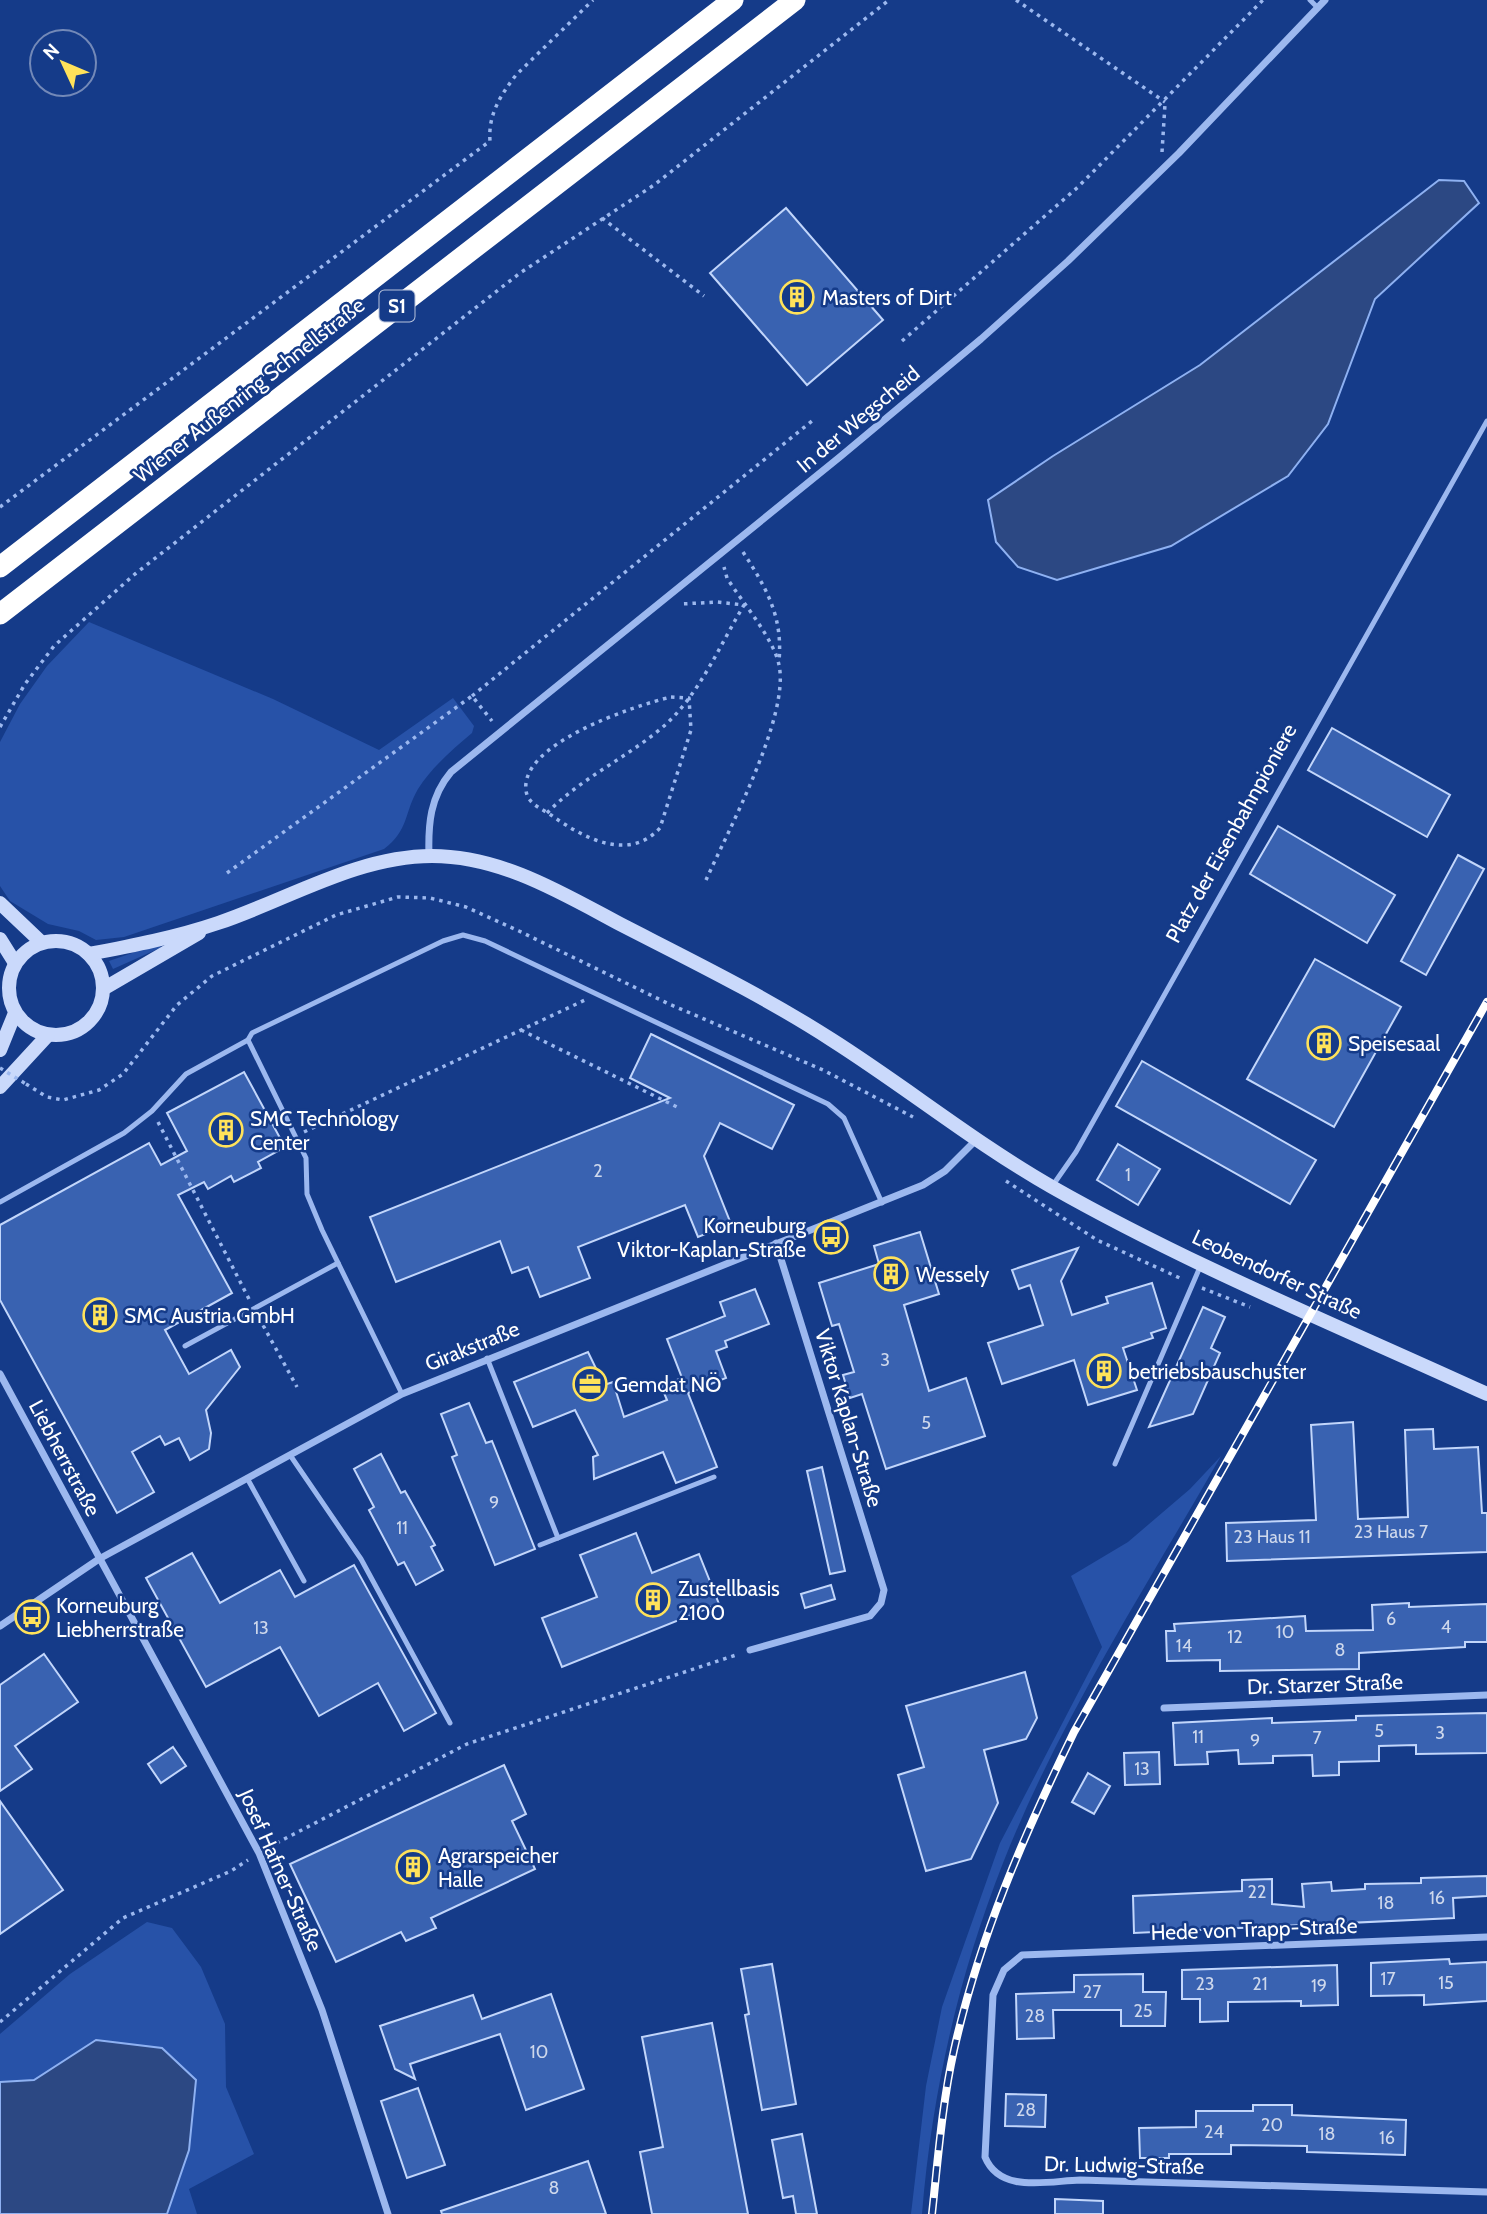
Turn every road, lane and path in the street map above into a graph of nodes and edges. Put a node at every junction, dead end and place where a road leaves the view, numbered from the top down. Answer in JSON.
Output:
{"nodes":[{"id":1,"x":593,"y":0,"type":"edge"},
{"id":2,"x":733,"y":0,"type":"edge"},
{"id":3,"x":795,"y":0,"type":"edge"},
{"id":4,"x":889,"y":0,"type":"edge"},
{"id":5,"x":1016,"y":0,"type":"edge"},
{"id":6,"x":1263,"y":0,"type":"edge"},
{"id":7,"x":1310,"y":0,"type":"edge"},
{"id":8,"x":1325,"y":0,"type":"edge"},
{"id":9,"x":1318,"y":8,"type":"junction"},
{"id":10,"x":1165,"y":102,"type":"junction"},
{"id":11,"x":1162,"y":170,"type":"junction"},
{"id":12,"x":602,"y":218,"type":"junction"},
{"id":13,"x":704,"y":296,"type":"dead end"},
{"id":14,"x":902,"y":341,"type":"dead end"},
{"id":15,"x":812,"y":421,"type":"dead end"},
{"id":16,"x":1487,"y":421,"type":"edge"},
{"id":17,"x":0,"y":507,"type":"edge"},
{"id":18,"x":736,"y":541,"type":"junction"},
{"id":19,"x":720,"y":555,"type":"junction"},
{"id":20,"x":0,"y":568,"type":"edge"},
{"id":21,"x":658,"y":605,"type":"junction"},
{"id":22,"x":744,"y":605,"type":"junction"},
{"id":23,"x":0,"y":614,"type":"edge"},
{"id":24,"x":779,"y":663,"type":"junction"},
{"id":25,"x":472,"y":696,"type":"junction"},
{"id":26,"x":689,"y":698,"type":"junction"},
{"id":27,"x":0,"y":727,"type":"edge"},
{"id":28,"x":499,"y":730,"type":"junction"},
{"id":29,"x":547,"y":813,"type":"junction"},
{"id":30,"x":429,"y":856,"type":"junction"},
{"id":31,"x":227,"y":873,"type":"dead end"},
{"id":32,"x":706,"y":880,"type":"dead end"},
{"id":33,"x":0,"y":903,"type":"edge"},
{"id":34,"x":216,"y":924,"type":"junction"},
{"id":35,"x":0,"y":939,"type":"edge"},
{"id":36,"x":41,"y":942,"type":"junction"},
{"id":37,"x":89,"y":954,"type":"junction"},
{"id":38,"x":15,"y":963,"type":"junction"},
{"id":39,"x":103,"y":989,"type":"junction"},
{"id":40,"x":596,"y":995,"type":"junction"},
{"id":41,"x":15,"y":1013,"type":"junction"},
{"id":42,"x":521,"y":1030,"type":"junction"},
{"id":43,"x":48,"y":1035,"type":"junction"},
{"id":44,"x":248,"y":1040,"type":"junction"},
{"id":45,"x":0,"y":1050,"type":"edge"},
{"id":46,"x":0,"y":1068,"type":"edge"},
{"id":47,"x":0,"y":1087,"type":"edge"},
{"id":48,"x":677,"y":1107,"type":"dead end"},
{"id":49,"x":152,"y":1111,"type":"junction"},
{"id":50,"x":919,"y":1121,"type":"dead end"},
{"id":51,"x":296,"y":1136,"type":"junction"},
{"id":52,"x":976,"y":1140,"type":"junction"},
{"id":53,"x":999,"y":1175,"type":"dead end"},
{"id":54,"x":1052,"y":1187,"type":"junction"},
{"id":55,"x":0,"y":1202,"type":"edge"},
{"id":56,"x":882,"y":1203,"type":"junction"},
{"id":57,"x":776,"y":1243,"type":"junction"},
{"id":58,"x":338,"y":1263,"type":"junction"},
{"id":59,"x":1201,"y":1264,"type":"junction"},
{"id":60,"x":1193,"y":1283,"type":"junction"},
{"id":61,"x":254,"y":1309,"type":"junction"},
{"id":62,"x":1261,"y":1311,"type":"dead end"},
{"id":63,"x":185,"y":1346,"type":"dead end"},
{"id":64,"x":487,"y":1358,"type":"junction"},
{"id":65,"x":0,"y":1374,"type":"edge"},
{"id":66,"x":297,"y":1387,"type":"dead end"},
{"id":67,"x":402,"y":1394,"type":"junction"},
{"id":68,"x":1487,"y":1394,"type":"edge"},
{"id":69,"x":290,"y":1455,"type":"junction"},
{"id":70,"x":1115,"y":1464,"type":"dead end"},
{"id":71,"x":714,"y":1477,"type":"dead end"},
{"id":72,"x":247,"y":1478,"type":"junction"},
{"id":73,"x":558,"y":1538,"type":"junction"},
{"id":74,"x":540,"y":1545,"type":"dead end"},
{"id":75,"x":99,"y":1559,"type":"junction"},
{"id":76,"x":304,"y":1581,"type":"dead end"},
{"id":77,"x":0,"y":1626,"type":"edge"},
{"id":78,"x":750,"y":1650,"type":"joint"},
{"id":79,"x":1487,"y":1695,"type":"edge"},
{"id":80,"x":1164,"y":1707,"type":"dead end"},
{"id":81,"x":450,"y":1723,"type":"dead end"},
{"id":82,"x":259,"y":1853,"type":"junction"},
{"id":83,"x":1487,"y":1937,"type":"edge"},
{"id":84,"x":1022,"y":1955,"type":"joint"},
{"id":85,"x":0,"y":2022,"type":"edge"},
{"id":86,"x":1487,"y":2192,"type":"edge"},
{"id":87,"x":388,"y":2214,"type":"edge"}],
"edges":[{"from":1,"to":17,"type":"path"},
{"from":2,"to":20,"type":"highway","name":"Wiener Außenring Schnellstraße","number":"S1"},
{"from":3,"to":23,"type":"highway","name":"Wiener Außenring Schnellstraße","number":"S1"},
{"from":4,"to":12,"type":"path"},
{"from":5,"to":10,"type":"path"},
{"from":6,"to":10,"type":"path"},
{"from":7,"to":9,"type":"lane"},
{"from":8,"to":9,"type":"street","name":"In der Wegscheid"},
{"from":9,"to":11,"type":"street","name":"In der Wegscheid"},
{"from":10,"to":11,"type":"path"},
{"from":10,"to":14,"type":"path"},
{"from":11,"to":18,"type":"street","name":"In der Wegscheid"},
{"from":12,"to":13,"type":"path"},
{"from":12,"to":27,"type":"path"},
{"from":15,"to":25,"type":"path"},
{"from":16,"to":54,"type":"lane","name":"Platz der Eisenbahnpioniere"},
{"from":18,"to":19,"type":"street","name":"In der Wegscheid"},
{"from":18,"to":24,"type":"path"},
{"from":19,"to":21,"type":"street","name":"In der Wegscheid"},
{"from":19,"to":22,"type":"path"},
{"from":21,"to":22,"type":"path"},
{"from":21,"to":28,"type":"street","name":"In der Wegscheid"},
{"from":22,"to":24,"type":"path"},
{"from":22,"to":26,"type":"path"},
{"from":24,"to":32,"type":"path"},
{"from":25,"to":28,"type":"path"},
{"from":25,"to":31,"type":"path"},
{"from":26,"to":29,"type":"path"},
{"from":26,"to":29,"type":"path"},
{"from":26,"to":29,"type":"path"},
{"from":28,"to":30,"type":"street","name":"In der Wegscheid"},
{"from":30,"to":34,"type":"main road"},
{"from":30,"to":52,"type":"main road"},
{"from":33,"to":36,"type":"main road"},
{"from":34,"to":37,"type":"main road"},
{"from":34,"to":39,"type":"main road"},
{"from":35,"to":38,"type":"main road"},
{"from":36,"to":37,"type":"main road"},
{"from":36,"to":38,"type":"main road"},
{"from":37,"to":39,"type":"main road"},
{"from":38,"to":41,"type":"main road"},
{"from":39,"to":43,"type":"main road"},
{"from":40,"to":42,"type":"path"},
{"from":40,"to":44,"type":"lane"},
{"from":40,"to":56,"type":"lane"},
{"from":41,"to":43,"type":"main road"},
{"from":41,"to":45,"type":"main road"},
{"from":42,"to":48,"type":"path"},
{"from":42,"to":51,"type":"path"},
{"from":43,"to":47,"type":"main road"},
{"from":44,"to":49,"type":"lane"},
{"from":44,"to":51,"type":"lane"},
{"from":46,"to":50,"type":"path","bridge":true},
{"from":49,"to":55,"type":"lane"},
{"from":49,"to":61,"type":"path"},
{"from":51,"to":58,"type":"lane"},
{"from":52,"to":54,"type":"main road"},
{"from":52,"to":56,"type":"street","name":"Girakstraße"},
{"from":53,"to":60,"type":"path"},
{"from":54,"to":59,"type":"main road","name":"Leobendorfer Straße"},
{"from":56,"to":57,"type":"street","name":"Girakstraße"},
{"from":57,"to":64,"type":"street","name":"Girakstraße"},
{"from":57,"to":78,"type":"street","name":"Viktor Kaplan-Straße"},
{"from":58,"to":61,"type":"lane"},
{"from":58,"to":67,"type":"lane"},
{"from":59,"to":60,"type":"lane"},
{"from":59,"to":68,"type":"main road","name":"Leobendorfer Straße"},
{"from":60,"to":62,"type":"path"},
{"from":60,"to":70,"type":"lane"},
{"from":61,"to":63,"type":"lane"},
{"from":61,"to":66,"type":"path"},
{"from":64,"to":67,"type":"street","name":"Girakstraße"},
{"from":64,"to":73,"type":"lane"},
{"from":65,"to":75,"type":"street","name":"Liebherrstraße"},
{"from":67,"to":69,"type":"street","name":"Girakstraße"},
{"from":69,"to":72,"type":"street","name":"Girakstraße"},
{"from":69,"to":81,"type":"lane"},
{"from":71,"to":73,"type":"lane"},
{"from":72,"to":75,"type":"street","name":"Girakstraße"},
{"from":72,"to":76,"type":"lane"},
{"from":73,"to":74,"type":"lane"},
{"from":75,"to":77,"type":"street","name":"Girakstraße"},
{"from":75,"to":82,"type":"street","name":"Josef Hafner-Straße"},
{"from":78,"to":82,"type":"path"},
{"from":79,"to":80,"type":"street","name":"Dr. Starzer Straße"},
{"from":82,"to":85,"type":"path"},
{"from":82,"to":87,"type":"street","name":"Josef Hafner-Straße"},
{"from":83,"to":84,"type":"street","name":"Hede von Trapp-Straße"},
{"from":84,"to":86,"type":"street","name":"Dr. Ludwig-Straße"}]}
